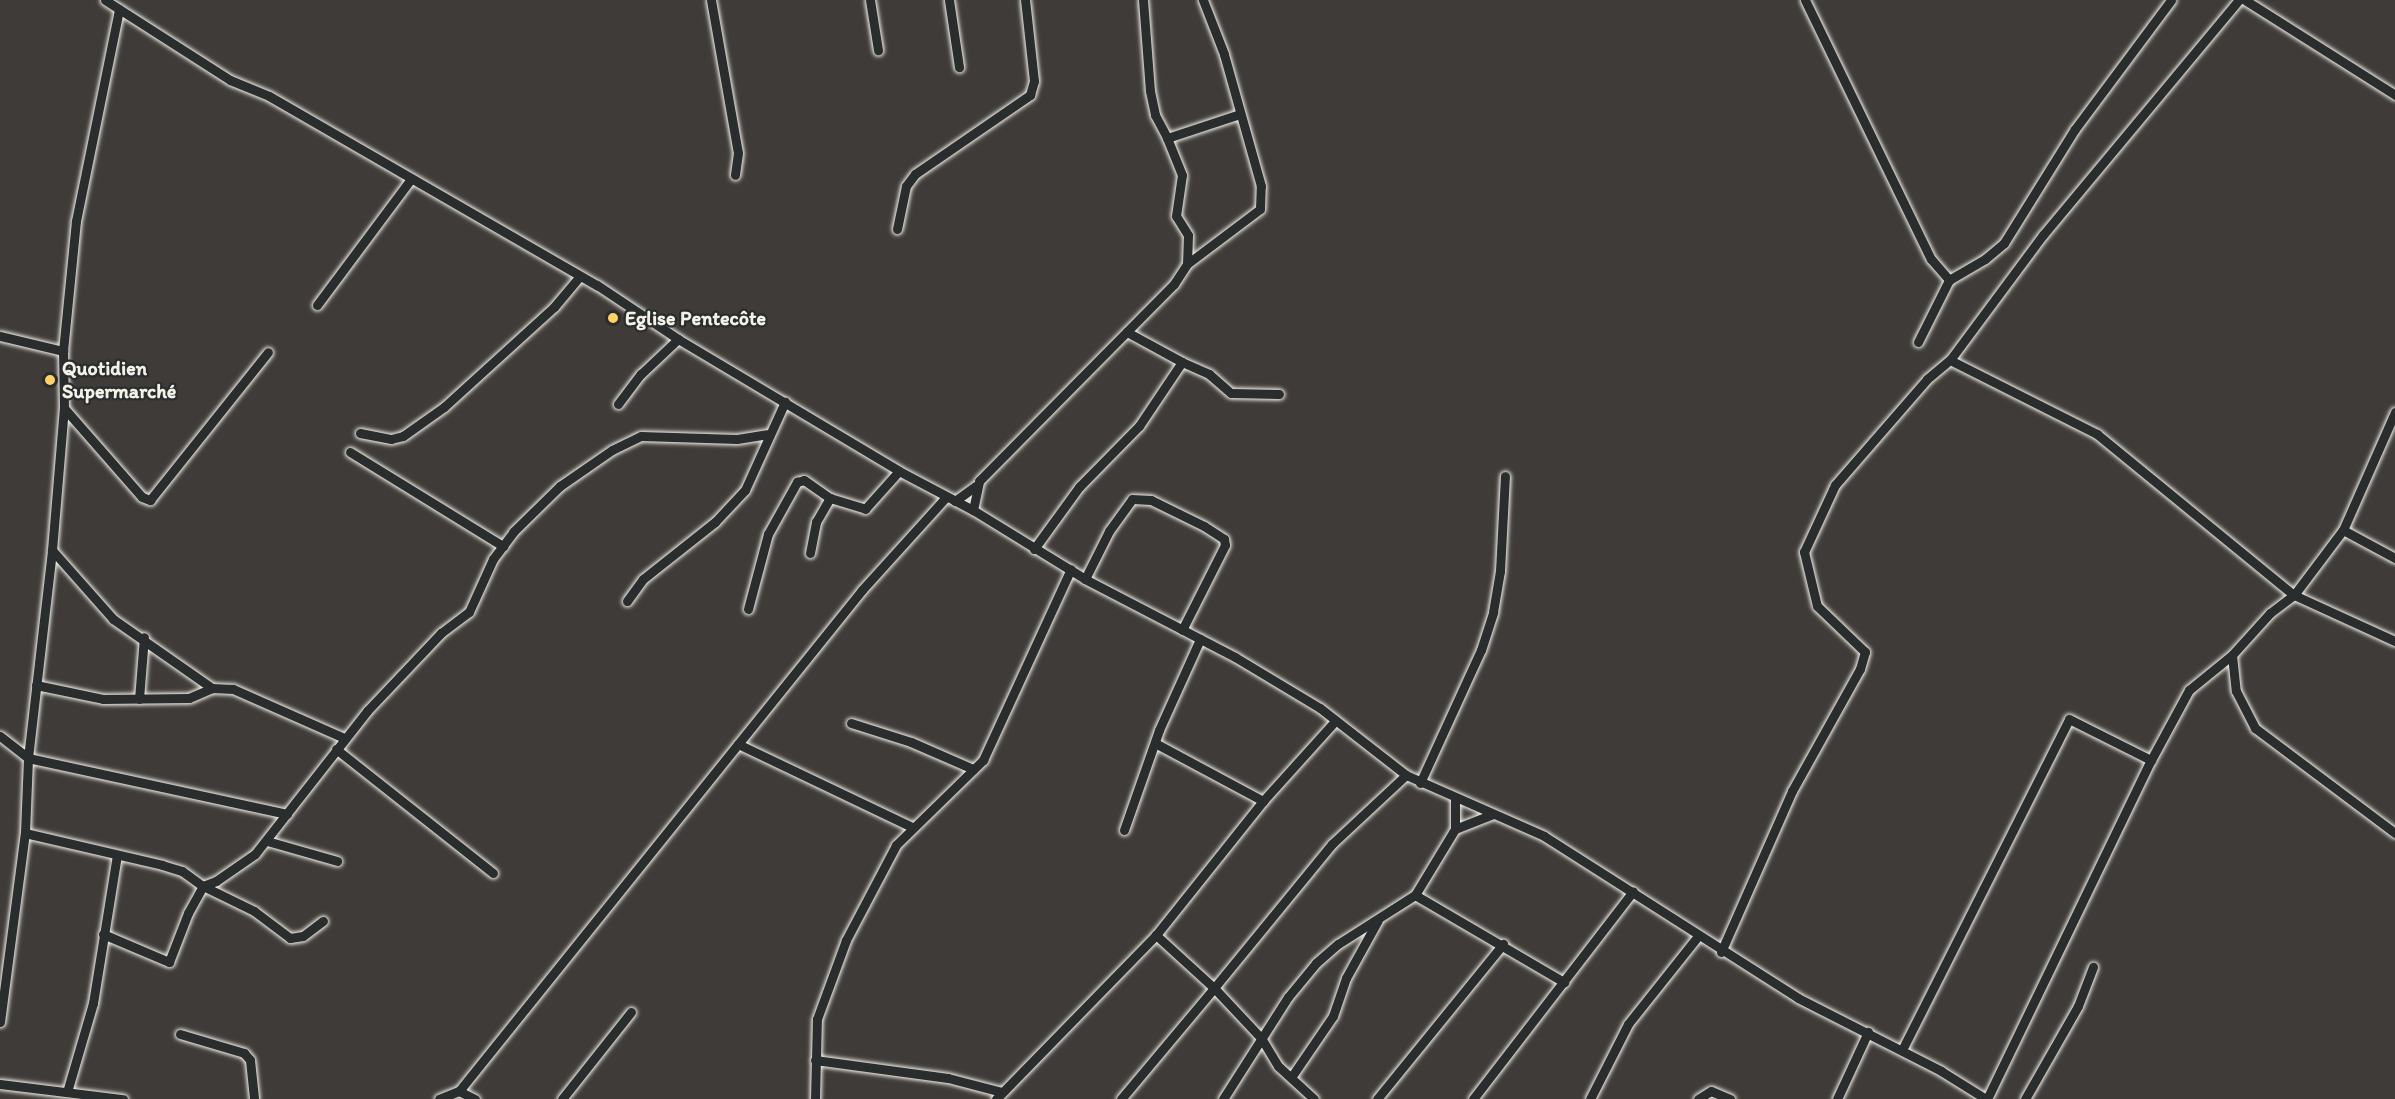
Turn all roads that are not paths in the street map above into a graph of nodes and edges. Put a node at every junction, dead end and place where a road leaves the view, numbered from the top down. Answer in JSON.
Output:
{"nodes":[{"id":1,"x":105,"y":0,"type":"edge"},
{"id":2,"x":711,"y":0,"type":"edge"},
{"id":3,"x":870,"y":0,"type":"edge"},
{"id":4,"x":949,"y":0,"type":"edge"},
{"id":5,"x":1025,"y":0,"type":"edge"},
{"id":6,"x":1143,"y":0,"type":"edge"},
{"id":7,"x":1203,"y":0,"type":"edge"},
{"id":8,"x":1805,"y":0,"type":"edge"},
{"id":9,"x":2171,"y":0,"type":"edge"},
{"id":10,"x":2239,"y":0,"type":"edge"},
{"id":11,"x":2245,"y":0,"type":"edge"},
{"id":12,"x":119,"y":9,"type":"junction"},
{"id":13,"x":878,"y":50,"type":"dead end"},
{"id":14,"x":959,"y":67,"type":"dead end"},
{"id":15,"x":2395,"y":95,"type":"edge"},
{"id":16,"x":1240,"y":114,"type":"junction"},
{"id":17,"x":1167,"y":138,"type":"junction"},
{"id":18,"x":735,"y":175,"type":"dead end"},
{"id":19,"x":411,"y":179,"type":"junction"},
{"id":20,"x":897,"y":229,"type":"dead end"},
{"id":21,"x":1187,"y":264,"type":"junction"},
{"id":22,"x":579,"y":277,"type":"junction"},
{"id":23,"x":1949,"y":279,"type":"junction"},
{"id":24,"x":317,"y":305,"type":"dead end"},
{"id":25,"x":1127,"y":332,"type":"junction"},
{"id":26,"x":0,"y":336,"type":"edge"},
{"id":27,"x":678,"y":339,"type":"junction"},
{"id":28,"x":1918,"y":342,"type":"dead end"},
{"id":29,"x":63,"y":351,"type":"junction"},
{"id":30,"x":268,"y":352,"type":"dead end"},
{"id":31,"x":1950,"y":360,"type":"junction"},
{"id":32,"x":1182,"y":362,"type":"junction"},
{"id":33,"x":1279,"y":394,"type":"dead end"},
{"id":34,"x":785,"y":402,"type":"junction"},
{"id":35,"x":618,"y":404,"type":"dead end"},
{"id":36,"x":64,"y":408,"type":"junction"},
{"id":37,"x":2395,"y":412,"type":"edge"},
{"id":38,"x":360,"y":434,"type":"dead end"},
{"id":39,"x":767,"y":434,"type":"junction"},
{"id":40,"x":350,"y":452,"type":"dead end"},
{"id":41,"x":899,"y":471,"type":"junction"},
{"id":42,"x":1505,"y":476,"type":"dead end"},
{"id":43,"x":976,"y":486,"type":"junction"},
{"id":44,"x":830,"y":498,"type":"junction"},
{"id":45,"x":951,"y":499,"type":"junction"},
{"id":46,"x":974,"y":510,"type":"junction"},
{"id":47,"x":2343,"y":530,"type":"junction"},
{"id":48,"x":503,"y":546,"type":"junction"},
{"id":49,"x":1034,"y":549,"type":"junction"},
{"id":50,"x":52,"y":550,"type":"junction"},
{"id":51,"x":810,"y":553,"type":"dead end"},
{"id":52,"x":2395,"y":558,"type":"edge"},
{"id":53,"x":1071,"y":569,"type":"junction"},
{"id":54,"x":1084,"y":579,"type":"junction"},
{"id":55,"x":2294,"y":595,"type":"junction"},
{"id":56,"x":627,"y":601,"type":"dead end"},
{"id":57,"x":748,"y":609,"type":"dead end"},
{"id":58,"x":1182,"y":630,"type":"junction"},
{"id":59,"x":144,"y":637,"type":"junction"},
{"id":60,"x":1200,"y":639,"type":"junction"},
{"id":61,"x":2395,"y":641,"type":"edge"},
{"id":62,"x":2232,"y":655,"type":"junction"},
{"id":63,"x":36,"y":685,"type":"junction"},
{"id":64,"x":212,"y":688,"type":"junction"},
{"id":65,"x":139,"y":699,"type":"junction"},
{"id":66,"x":1335,"y":721,"type":"junction"},
{"id":67,"x":851,"y":723,"type":"dead end"},
{"id":68,"x":0,"y":736,"type":"edge"},
{"id":69,"x":344,"y":738,"type":"junction"},
{"id":70,"x":1155,"y":743,"type":"junction"},
{"id":71,"x":738,"y":744,"type":"junction"},
{"id":72,"x":336,"y":748,"type":"junction"},
{"id":73,"x":28,"y":758,"type":"junction"},
{"id":74,"x":2151,"y":760,"type":"junction"},
{"id":75,"x":973,"y":769,"type":"junction"},
{"id":76,"x":1406,"y":775,"type":"junction"},
{"id":77,"x":1420,"y":783,"type":"junction"},
{"id":78,"x":1455,"y":799,"type":"junction"},
{"id":79,"x":1263,"y":801,"type":"junction"},
{"id":80,"x":287,"y":814,"type":"junction"},
{"id":81,"x":1492,"y":814,"type":"junction"},
{"id":82,"x":912,"y":827,"type":"junction"},
{"id":83,"x":1455,"y":829,"type":"junction"},
{"id":84,"x":1124,"y":830,"type":"dead end"},
{"id":85,"x":25,"y":833,"type":"junction"},
{"id":86,"x":2395,"y":833,"type":"edge"},
{"id":87,"x":267,"y":841,"type":"junction"},
{"id":88,"x":117,"y":855,"type":"junction"},
{"id":89,"x":337,"y":861,"type":"dead end"},
{"id":90,"x":494,"y":873,"type":"dead end"},
{"id":91,"x":203,"y":886,"type":"junction"},
{"id":92,"x":1633,"y":891,"type":"junction"},
{"id":93,"x":1415,"y":895,"type":"junction"},
{"id":94,"x":1380,"y":918,"type":"junction"},
{"id":95,"x":323,"y":921,"type":"dead end"},
{"id":96,"x":103,"y":934,"type":"junction"},
{"id":97,"x":1156,"y":935,"type":"junction"},
{"id":98,"x":1698,"y":936,"type":"junction"},
{"id":99,"x":1503,"y":944,"type":"junction"},
{"id":100,"x":1721,"y":952,"type":"junction"},
{"id":101,"x":2093,"y":967,"type":"dead end"},
{"id":102,"x":1564,"y":982,"type":"junction"},
{"id":103,"x":1214,"y":988,"type":"junction"},
{"id":104,"x":1,"y":1010,"type":"edge"},
{"id":105,"x":631,"y":1012,"type":"dead end"},
{"id":106,"x":0,"y":1022,"type":"edge"},
{"id":107,"x":1868,"y":1032,"type":"junction"},
{"id":108,"x":180,"y":1034,"type":"dead end"},
{"id":109,"x":1261,"y":1038,"type":"junction"},
{"id":110,"x":1904,"y":1046,"type":"dead end"},
{"id":111,"x":815,"y":1060,"type":"junction"},
{"id":112,"x":1292,"y":1076,"type":"junction"},
{"id":113,"x":0,"y":1084,"type":"edge"},
{"id":114,"x":459,"y":1091,"type":"junction"},
{"id":115,"x":67,"y":1092,"type":"junction"},
{"id":116,"x":999,"y":1096,"type":"edge"},
{"id":117,"x":123,"y":1099,"type":"edge"},
{"id":118,"x":254,"y":1099,"type":"edge"},
{"id":119,"x":439,"y":1099,"type":"edge"},
{"id":120,"x":475,"y":1099,"type":"edge"},
{"id":121,"x":562,"y":1099,"type":"edge"},
{"id":122,"x":815,"y":1099,"type":"edge"},
{"id":123,"x":1121,"y":1099,"type":"edge"},
{"id":124,"x":1223,"y":1099,"type":"edge"},
{"id":125,"x":1314,"y":1099,"type":"edge"},
{"id":126,"x":1377,"y":1099,"type":"edge"},
{"id":127,"x":1473,"y":1099,"type":"edge"},
{"id":128,"x":1590,"y":1099,"type":"edge"},
{"id":129,"x":1698,"y":1099,"type":"edge"},
{"id":130,"x":1730,"y":1099,"type":"edge"},
{"id":131,"x":1838,"y":1099,"type":"edge"},
{"id":132,"x":1987,"y":1099,"type":"edge"},
{"id":133,"x":2025,"y":1099,"type":"edge"}],
"edges":[{"from":1,"to":12,"type":"street"},
{"from":2,"to":18,"type":"street"},
{"from":3,"to":13,"type":"street"},
{"from":4,"to":14,"type":"street"},
{"from":5,"to":20,"type":"street"},
{"from":6,"to":17,"type":"street"},
{"from":7,"to":16,"type":"street"},
{"from":8,"to":23,"type":"street"},
{"from":9,"to":23,"type":"street"},
{"from":10,"to":31,"type":"street"},
{"from":11,"to":15,"type":"street"},
{"from":12,"to":19,"type":"street"},
{"from":12,"to":29,"type":"street"},
{"from":16,"to":17,"type":"street"},
{"from":16,"to":21,"type":"street"},
{"from":17,"to":21,"type":"street"},
{"from":19,"to":22,"type":"street"},
{"from":19,"to":24,"type":"street"},
{"from":21,"to":25,"type":"street"},
{"from":22,"to":27,"type":"street"},
{"from":22,"to":38,"type":"street"},
{"from":23,"to":28,"type":"street"},
{"from":25,"to":32,"type":"street"},
{"from":25,"to":43,"type":"street"},
{"from":26,"to":29,"type":"street"},
{"from":27,"to":34,"type":"street"},
{"from":27,"to":35,"type":"street"},
{"from":29,"to":36,"type":"street"},
{"from":30,"to":36,"type":"street"},
{"from":31,"to":55,"type":"street"},
{"from":31,"to":100,"type":"street"},
{"from":32,"to":33,"type":"street"},
{"from":32,"to":49,"type":"street"},
{"from":34,"to":39,"type":"street"},
{"from":34,"to":41,"type":"street"},
{"from":36,"to":50,"type":"street"},
{"from":37,"to":47,"type":"street"},
{"from":39,"to":48,"type":"street"},
{"from":39,"to":56,"type":"street"},
{"from":40,"to":48,"type":"street"},
{"from":41,"to":44,"type":"street"},
{"from":41,"to":45,"type":"street"},
{"from":42,"to":77,"type":"street"},
{"from":43,"to":45,"type":"street"},
{"from":43,"to":46,"type":"street"},
{"from":44,"to":51,"type":"street"},
{"from":44,"to":57,"type":"street"},
{"from":45,"to":46,"type":"street"},
{"from":45,"to":71,"type":"street"},
{"from":46,"to":49,"type":"street"},
{"from":47,"to":52,"type":"street"},
{"from":47,"to":55,"type":"street"},
{"from":48,"to":69,"type":"street"},
{"from":49,"to":53,"type":"street"},
{"from":50,"to":59,"type":"street"},
{"from":50,"to":63,"type":"street"},
{"from":53,"to":54,"type":"street"},
{"from":53,"to":75,"type":"street"},
{"from":54,"to":58,"type":"street"},
{"from":54,"to":58,"type":"street"},
{"from":55,"to":61,"type":"street"},
{"from":55,"to":62,"type":"street"},
{"from":58,"to":60,"type":"street"},
{"from":59,"to":64,"type":"street"},
{"from":59,"to":65,"type":"street"},
{"from":60,"to":66,"type":"street"},
{"from":60,"to":70,"type":"street"},
{"from":62,"to":74,"type":"street"},
{"from":62,"to":86,"type":"street"},
{"from":63,"to":65,"type":"street"},
{"from":63,"to":73,"type":"street"},
{"from":64,"to":65,"type":"street"},
{"from":64,"to":69,"type":"street"},
{"from":66,"to":76,"type":"street"},
{"from":66,"to":79,"type":"street"},
{"from":67,"to":75,"type":"street"},
{"from":68,"to":73,"type":"street"},
{"from":69,"to":72,"type":"street"},
{"from":70,"to":79,"type":"street"},
{"from":70,"to":84,"type":"street"},
{"from":71,"to":82,"type":"street"},
{"from":71,"to":114,"type":"street"},
{"from":72,"to":80,"type":"street"},
{"from":72,"to":90,"type":"street"},
{"from":73,"to":80,"type":"street"},
{"from":73,"to":85,"type":"street"},
{"from":74,"to":110,"type":"street"},
{"from":74,"to":132,"type":"street"},
{"from":75,"to":82,"type":"street"},
{"from":76,"to":77,"type":"street"},
{"from":76,"to":103,"type":"street"},
{"from":77,"to":78,"type":"street"},
{"from":78,"to":81,"type":"street"},
{"from":78,"to":83,"type":"street"},
{"from":79,"to":97,"type":"street"},
{"from":80,"to":87,"type":"street"},
{"from":81,"to":83,"type":"street"},
{"from":81,"to":92,"type":"street"},
{"from":82,"to":111,"type":"street"},
{"from":83,"to":93,"type":"street"},
{"from":85,"to":88,"type":"street"},
{"from":85,"to":104,"type":"street"},
{"from":87,"to":89,"type":"street"},
{"from":87,"to":91,"type":"street"},
{"from":88,"to":91,"type":"street"},
{"from":88,"to":96,"type":"street"},
{"from":91,"to":95,"type":"street"},
{"from":91,"to":96,"type":"street"},
{"from":92,"to":98,"type":"street"},
{"from":92,"to":102,"type":"street"},
{"from":93,"to":94,"type":"street"},
{"from":93,"to":99,"type":"street"},
{"from":94,"to":109,"type":"street"},
{"from":94,"to":112,"type":"street"},
{"from":96,"to":115,"type":"street"},
{"from":97,"to":103,"type":"street"},
{"from":97,"to":116,"type":"street"},
{"from":98,"to":100,"type":"street"},
{"from":98,"to":128,"type":"street"},
{"from":99,"to":102,"type":"street"},
{"from":99,"to":126,"type":"street"},
{"from":100,"to":107,"type":"street"},
{"from":101,"to":133,"type":"street"},
{"from":102,"to":127,"type":"street"},
{"from":103,"to":109,"type":"street"},
{"from":103,"to":123,"type":"street"},
{"from":104,"to":106,"type":"street"},
{"from":105,"to":121,"type":"street"},
{"from":107,"to":131,"type":"street"},
{"from":107,"to":132,"type":"street"},
{"from":108,"to":118,"type":"street"},
{"from":109,"to":112,"type":"street"},
{"from":109,"to":124,"type":"street"},
{"from":111,"to":116,"type":"street"},
{"from":111,"to":122,"type":"street"},
{"from":112,"to":125,"type":"street"},
{"from":113,"to":115,"type":"street"},
{"from":114,"to":119,"type":"street"},
{"from":114,"to":120,"type":"street"},
{"from":115,"to":117,"type":"street"},
{"from":129,"to":130,"type":"street"}]}
